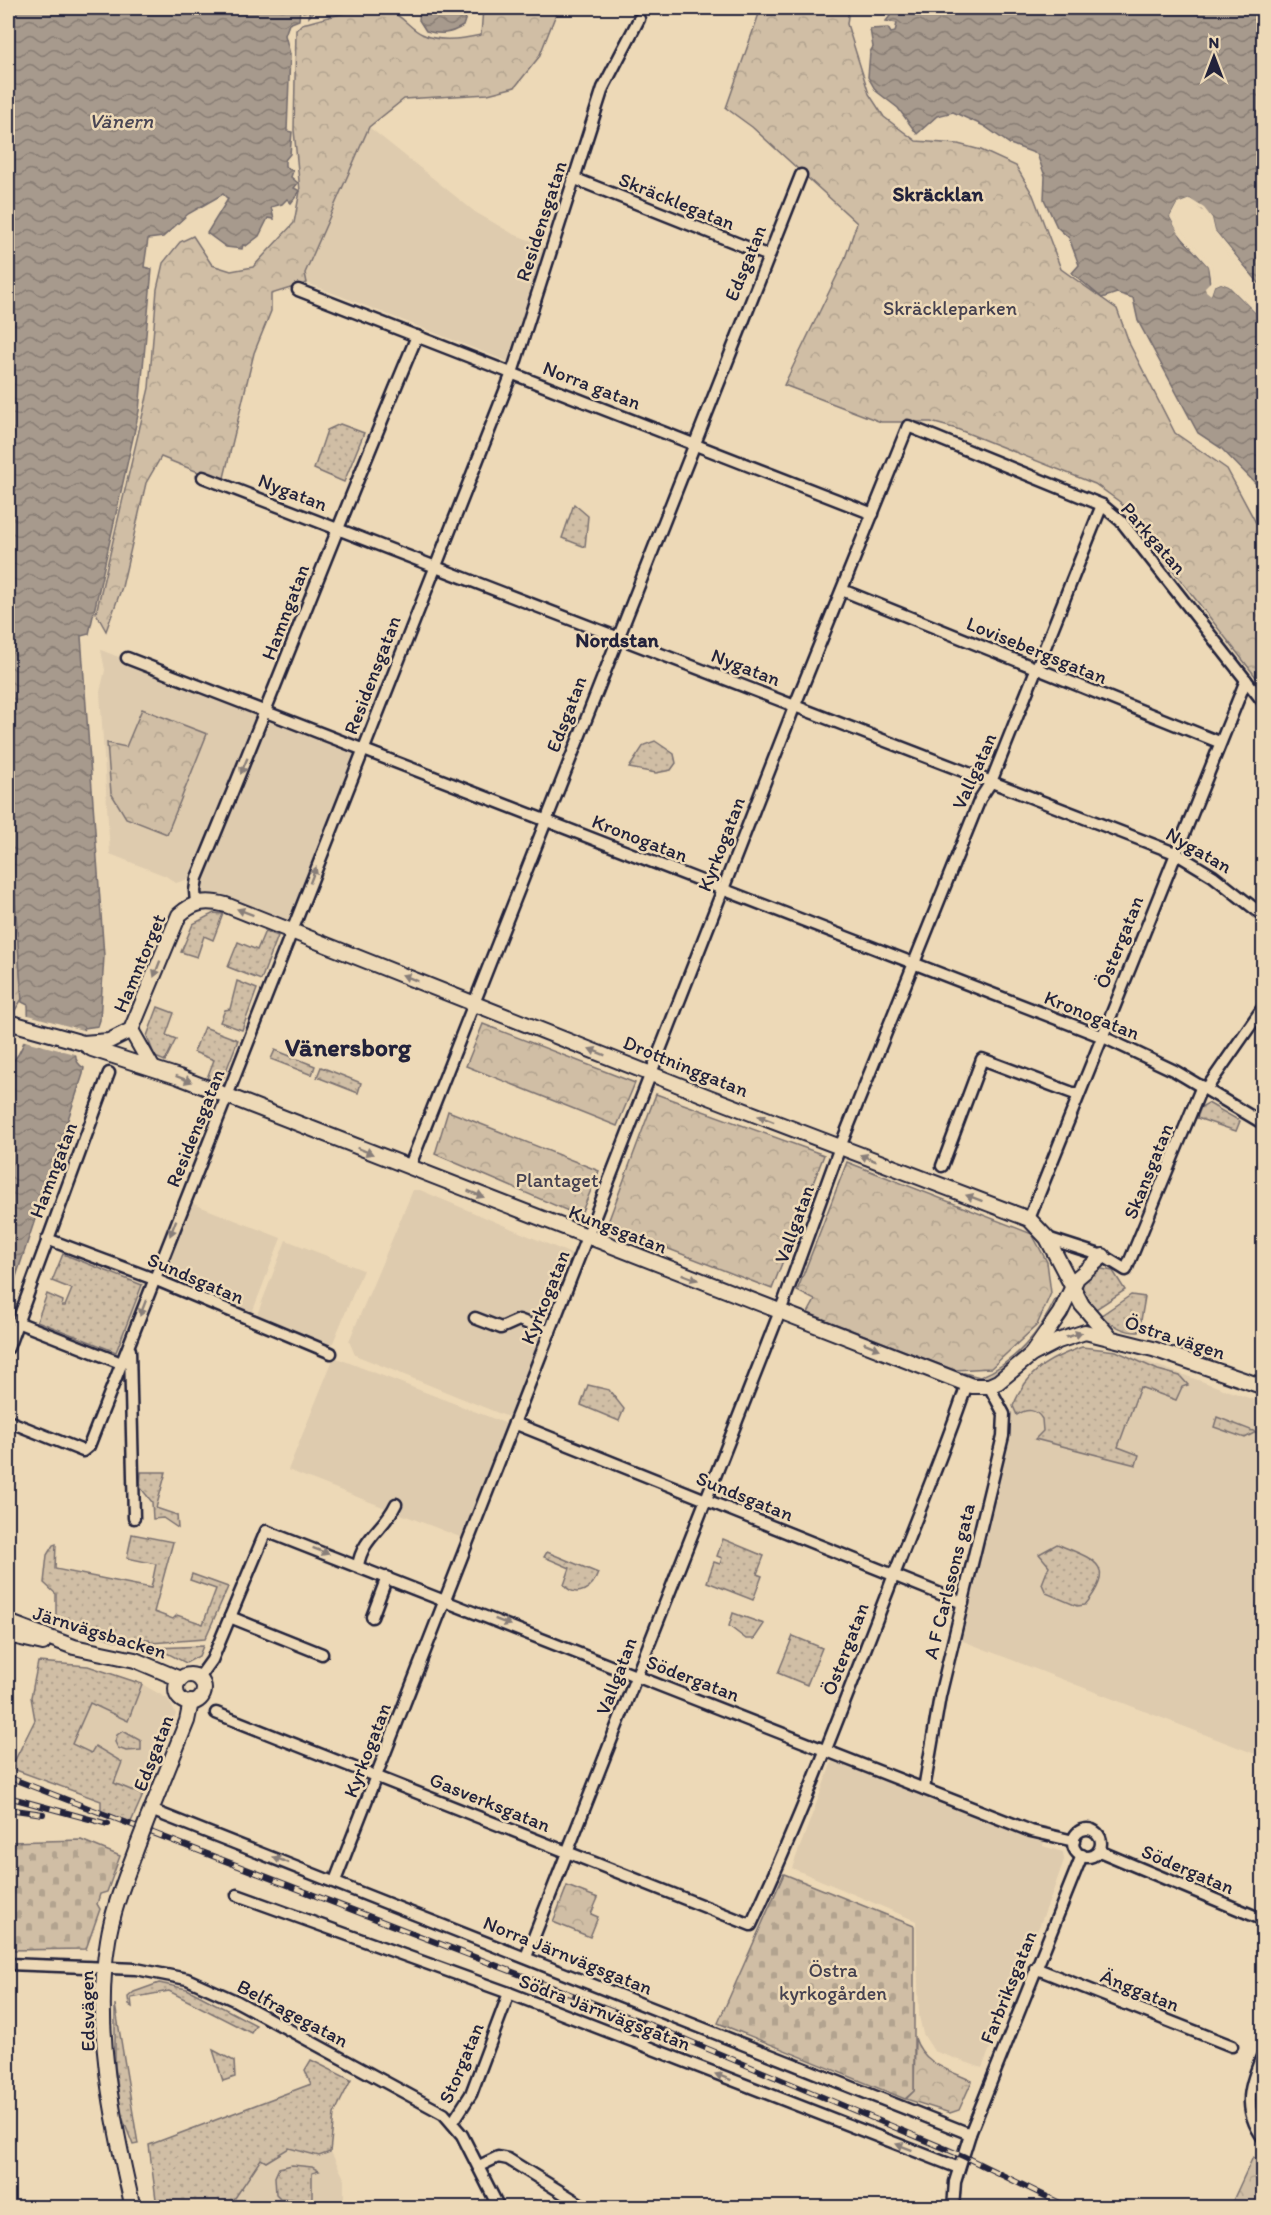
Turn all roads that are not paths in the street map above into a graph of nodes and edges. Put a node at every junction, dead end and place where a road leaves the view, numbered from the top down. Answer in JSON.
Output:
{"nodes":[{"id":1,"x":639,"y":19,"type":"dead end"},
{"id":2,"x":801,"y":175,"type":"dead end"},
{"id":3,"x":573,"y":178,"type":"junction"},
{"id":4,"x":769,"y":256,"type":"junction"},
{"id":5,"x":298,"y":290,"type":"dead end"},
{"id":6,"x":417,"y":336,"type":"junction"},
{"id":7,"x":512,"y":373,"type":"junction"},
{"id":8,"x":908,"y":426,"type":"joint"},
{"id":9,"x":694,"y":444,"type":"junction"},
{"id":10,"x":203,"y":477,"type":"dead end"},
{"id":11,"x":1102,"y":506,"type":"junction"},
{"id":12,"x":873,"y":514,"type":"junction"},
{"id":13,"x":336,"y":528,"type":"junction"},
{"id":14,"x":434,"y":566,"type":"junction"},
{"id":15,"x":842,"y":590,"type":"junction"},
{"id":16,"x":618,"y":637,"type":"junction"},
{"id":17,"x":127,"y":658,"type":"dead end"},
{"id":18,"x":1037,"y":670,"type":"junction"},
{"id":19,"x":1246,"y":680,"type":"junction"},
{"id":20,"x":1263,"y":703,"type":"edge"},
{"id":21,"x":795,"y":705,"type":"junction"},
{"id":22,"x":267,"y":712,"type":"junction"},
{"id":23,"x":1219,"y":742,"type":"junction"},
{"id":24,"x":362,"y":748,"type":"junction"},
{"id":25,"x":991,"y":782,"type":"junction"},
{"id":26,"x":546,"y":820,"type":"junction"},
{"id":27,"x":1175,"y":853,"type":"junction"},
{"id":28,"x":723,"y":890,"type":"junction"},
{"id":29,"x":196,"y":903,"type":"junction"},
{"id":30,"x":1263,"y":916,"type":"edge"},
{"id":31,"x":293,"y":930,"type":"junction"},
{"id":32,"x":913,"y":964,"type":"junction"},
{"id":33,"x":473,"y":1004,"type":"junction"},
{"id":34,"x":1263,"y":1005,"type":"edge"},
{"id":35,"x":12,"y":1024,"type":"edge"},
{"id":36,"x":131,"y":1030,"type":"junction"},
{"id":37,"x":1101,"y":1036,"type":"junction"},
{"id":38,"x":83,"y":1043,"type":"junction"},
{"id":39,"x":152,"y":1067,"type":"junction"},
{"id":40,"x":109,"y":1073,"type":"dead end"},
{"id":41,"x":651,"y":1074,"type":"junction"},
{"id":42,"x":1204,"y":1087,"type":"junction"},
{"id":43,"x":1078,"y":1095,"type":"junction"},
{"id":44,"x":227,"y":1096,"type":"junction"},
{"id":45,"x":1263,"y":1124,"type":"edge"},
{"id":46,"x":840,"y":1147,"type":"junction"},
{"id":47,"x":942,"y":1166,"type":"dead end"},
{"id":48,"x":409,"y":1168,"type":"junction"},
{"id":49,"x":1029,"y":1219,"type":"junction"},
{"id":50,"x":588,"y":1238,"type":"junction"},
{"id":51,"x":1047,"y":1238,"type":"junction"},
{"id":52,"x":47,"y":1239,"type":"junction"},
{"id":53,"x":1103,"y":1256,"type":"junction"},
{"id":54,"x":154,"y":1279,"type":"junction"},
{"id":55,"x":1071,"y":1288,"type":"junction"},
{"id":56,"x":780,"y":1311,"type":"junction"},
{"id":57,"x":475,"y":1318,"type":"dead end"},
{"id":58,"x":17,"y":1322,"type":"junction"},
{"id":59,"x":550,"y":1332,"type":"junction"},
{"id":60,"x":1108,"y":1335,"type":"junction"},
{"id":61,"x":130,"y":1343,"type":"junction"},
{"id":62,"x":8,"y":1348,"type":"edge"},
{"id":63,"x":331,"y":1353,"type":"dead end"},
{"id":64,"x":1031,"y":1355,"type":"junction"},
{"id":65,"x":122,"y":1363,"type":"junction"},
{"id":66,"x":967,"y":1384,"type":"junction"},
{"id":67,"x":989,"y":1386,"type":"junction"},
{"id":68,"x":1263,"y":1387,"type":"edge"},
{"id":69,"x":8,"y":1421,"type":"edge"},
{"id":70,"x":514,"y":1423,"type":"junction"},
{"id":71,"x":705,"y":1499,"type":"junction"},
{"id":72,"x":396,"y":1504,"type":"dead end"},
{"id":73,"x":134,"y":1518,"type":"dead end"},
{"id":74,"x":358,"y":1566,"type":"junction"},
{"id":75,"x":894,"y":1575,"type":"junction"},
{"id":76,"x":387,"y":1577,"type":"junction"},
{"id":77,"x":445,"y":1600,"type":"junction"},
{"id":78,"x":963,"y":1603,"type":"junction"},
{"id":79,"x":230,"y":1617,"type":"junction"},
{"id":80,"x":372,"y":1617,"type":"dead end"},
{"id":81,"x":8,"y":1622,"type":"edge"},
{"id":82,"x":8,"y":1635,"type":"edge"},
{"id":83,"x":74,"y":1647,"type":"junction"},
{"id":84,"x":322,"y":1654,"type":"dead end"},
{"id":85,"x":636,"y":1675,"type":"junction"},
{"id":86,"x":199,"y":1678,"type":"junction"},
{"id":87,"x":180,"y":1679,"type":"junction"},
{"id":88,"x":191,"y":1702,"type":"junction"},
{"id":89,"x":216,"y":1713,"type":"dead end"},
{"id":90,"x":824,"y":1749,"type":"junction"},
{"id":91,"x":376,"y":1776,"type":"junction"},
{"id":92,"x":924,"y":1789,"type":"junction"},
{"id":93,"x":150,"y":1814,"type":"junction"},
{"id":94,"x":1074,"y":1841,"type":"junction"},
{"id":95,"x":1099,"y":1851,"type":"junction"},
{"id":96,"x":567,"y":1852,"type":"junction"},
{"id":97,"x":1082,"y":1855,"type":"junction"},
{"id":98,"x":335,"y":1881,"type":"junction"},
{"id":99,"x":237,"y":1895,"type":"dead end"},
{"id":100,"x":1263,"y":1920,"type":"edge"},
{"id":101,"x":751,"y":1925,"type":"joint"},
{"id":102,"x":526,"y":1957,"type":"junction"},
{"id":103,"x":8,"y":1964,"type":"edge"},
{"id":104,"x":1035,"y":1968,"type":"junction"},
{"id":105,"x":105,"y":1969,"type":"junction"},
{"id":106,"x":509,"y":1994,"type":"junction"},
{"id":107,"x":1232,"y":2046,"type":"dead end"},
{"id":108,"x":1263,"y":2052,"type":"edge"},
{"id":109,"x":453,"y":2122,"type":"junction"},
{"id":110,"x":970,"y":2134,"type":"junction"},
{"id":111,"x":1263,"y":2139,"type":"edge"},
{"id":112,"x":479,"y":2166,"type":"junction"},
{"id":113,"x":959,"y":2168,"type":"junction"},
{"id":114,"x":133,"y":2208,"type":"edge"},
{"id":115,"x":499,"y":2208,"type":"edge"},
{"id":116,"x":587,"y":2208,"type":"edge"},
{"id":117,"x":953,"y":2208,"type":"edge"}],
"edges":[{"from":1,"to":3,"type":"street","name":"Residensgatan"},
{"from":2,"to":4,"type":"street","name":"Edsgatan"},
{"from":3,"to":4,"type":"street","name":"Skräcklegatan"},
{"from":3,"to":7,"type":"street","name":"Residensgatan"},
{"from":4,"to":9,"type":"street","name":"Edsgatan"},
{"from":5,"to":6,"type":"street","name":"Norra gatan"},
{"from":6,"to":7,"type":"street","name":"Norra gatan"},
{"from":6,"to":13,"type":"street","name":"Hamngatan"},
{"from":7,"to":9,"type":"street","name":"Norra gatan"},
{"from":7,"to":14,"type":"street","name":"Residensgatan"},
{"from":8,"to":11,"type":"street","name":"Parkgatan"},
{"from":8,"to":12,"type":"street","name":"Kyrkogatan"},
{"from":9,"to":12,"type":"street","name":"Norra gatan"},
{"from":9,"to":16,"type":"street","name":"Edsgatan"},
{"from":10,"to":13,"type":"street","name":"Nygatan"},
{"from":11,"to":18,"type":"street","name":"Vallgatan"},
{"from":11,"to":19,"type":"street","name":"Parkgatan"},
{"from":12,"to":15,"type":"street","name":"Kyrkogatan"},
{"from":13,"to":14,"type":"street","name":"Nygatan"},
{"from":13,"to":22,"type":"street","name":"Hamngatan"},
{"from":14,"to":16,"type":"street","name":"Nygatan"},
{"from":14,"to":24,"type":"street","name":"Residensgatan"},
{"from":15,"to":18,"type":"street","name":"Lovisebergsgatan"},
{"from":15,"to":21,"type":"street","name":"Kyrkogatan"},
{"from":16,"to":21,"type":"street","name":"Nygatan"},
{"from":16,"to":26,"type":"street","name":"Edsgatan"},
{"from":17,"to":22,"type":"street","name":"Kronogatan"},
{"from":18,"to":23,"type":"street","name":"Lovisebergsgatan"},
{"from":18,"to":25,"type":"street","name":"Vallgatan"},
{"from":19,"to":20,"type":"street","name":"Parkgatan"},
{"from":19,"to":23,"type":"street","name":"Östergatan"},
{"from":21,"to":25,"type":"street","name":"Nygatan"},
{"from":21,"to":28,"type":"street","name":"Kyrkogatan"},
{"from":22,"to":24,"type":"street","name":"Kronogatan"},
{"from":22,"to":29,"type":"street","name":"Hamngatan","one_way":true},
{"from":23,"to":27,"type":"street","name":"Östergatan"},
{"from":24,"to":26,"type":"street","name":"Kronogatan"},
{"from":31,"to":24,"type":"street","name":"Residensgatan","one_way":true},
{"from":25,"to":27,"type":"street","name":"Nygatan"},
{"from":25,"to":32,"type":"street","name":"Vallgatan"},
{"from":26,"to":28,"type":"street","name":"Kronogatan"},
{"from":26,"to":33,"type":"street","name":"Edsgatan"},
{"from":27,"to":30,"type":"street","name":"Nygatan"},
{"from":27,"to":37,"type":"street","name":"Östergatan"},
{"from":28,"to":32,"type":"street","name":"Kronogatan"},
{"from":28,"to":41,"type":"street","name":"Kyrkogatan"},
{"from":31,"to":29,"type":"street","name":"Drottninggatan","one_way":true},
{"from":29,"to":36,"type":"street","name":"Hamntorget","one_way":true},
{"from":33,"to":31,"type":"street","name":"Drottninggatan","one_way":true},
{"from":31,"to":44,"type":"street","name":"Residensgatan"},
{"from":32,"to":37,"type":"street","name":"Kronogatan"},
{"from":32,"to":46,"type":"street","name":"Vallgatan"},
{"from":41,"to":33,"type":"street","name":"Drottninggatan","one_way":true},
{"from":33,"to":48,"type":"street","name":"Edsgatan"},
{"from":34,"to":42,"type":"street","name":"Skansgatan"},
{"from":35,"to":38,"type":"street"},
{"from":36,"to":38,"type":"street","name":"Hamntorget"},
{"from":36,"to":39,"type":"street"},
{"from":37,"to":42,"type":"street","name":"Kronogatan"},
{"from":37,"to":43,"type":"street","name":"Östergatan"},
{"from":38,"to":39,"type":"street","name":"Kungsgatan"},
{"from":39,"to":44,"type":"street","name":"Kungsgatan","one_way":true},
{"from":40,"to":52,"type":"street","name":"Hamngatan"},
{"from":46,"to":41,"type":"street","name":"Drottninggatan","one_way":true},
{"from":41,"to":50,"type":"street","name":"Kyrkogatan"},
{"from":42,"to":45,"type":"street","name":"Kronogatan"},
{"from":42,"to":53,"type":"street","name":"Skansgatan"},
{"from":43,"to":47,"type":"street"},
{"from":43,"to":49,"type":"street","name":"Östergatan"},
{"from":44,"to":48,"type":"street","name":"Kungsgatan","one_way":true},
{"from":44,"to":54,"type":"street","name":"Residensgatan","one_way":true},
{"from":49,"to":46,"type":"street","name":"Drottninggatan","one_way":true},
{"from":46,"to":56,"type":"street","name":"Vallgatan"},
{"from":48,"to":50,"type":"street","name":"Kungsgatan","one_way":true},
{"from":49,"to":51,"type":"street","name":"Drottninggatan"},
{"from":50,"to":56,"type":"street","name":"Kungsgatan","one_way":true},
{"from":50,"to":59,"type":"street","name":"Kyrkogatan"},
{"from":51,"to":53,"type":"street"},
{"from":51,"to":55,"type":"street","name":"Drottninggatan"},
{"from":52,"to":54,"type":"street","name":"Sundsgatan"},
{"from":52,"to":58,"type":"street","name":"Hamngatan"},
{"from":53,"to":55,"type":"street"},
{"from":54,"to":61,"type":"street","name":"Residensgatan","one_way":true},
{"from":54,"to":63,"type":"street","name":"Sundsgatan"},
{"from":55,"to":60,"type":"street","name":"Drottninggatan"},
{"from":55,"to":64,"type":"street"},
{"from":56,"to":66,"type":"street","name":"Kungsgatan","one_way":true},
{"from":56,"to":71,"type":"street","name":"Vallgatan"},
{"from":57,"to":59,"type":"street"},
{"from":58,"to":62,"type":"street","name":"Hamngatan"},
{"from":58,"to":65,"type":"street"},
{"from":59,"to":70,"type":"street","name":"Kyrkogatan"},
{"from":64,"to":60,"type":"street","one_way":true},
{"from":60,"to":68,"type":"street","name":"Östra vägen"},
{"from":61,"to":65,"type":"street","name":"Residensgatan"},
{"from":61,"to":73,"type":"street","name":"Residensgatan"},
{"from":64,"to":67,"type":"street"},
{"from":65,"to":69,"type":"street","name":"Residensgatan"},
{"from":66,"to":67,"type":"street","name":"Kungsgatan"},
{"from":66,"to":75,"type":"street","name":"Östergatan"},
{"from":67,"to":78,"type":"street","name":"A F Carlssons gata"},
{"from":70,"to":71,"type":"street","name":"Sundsgatan"},
{"from":70,"to":77,"type":"street","name":"Kyrkogatan"},
{"from":71,"to":75,"type":"street","name":"Sundsgatan"},
{"from":71,"to":85,"type":"street","name":"Vallgatan"},
{"from":72,"to":74,"type":"street"},
{"from":74,"to":76,"type":"street","name":"Södergatan"},
{"from":79,"to":74,"type":"street","name":"Södergatan","one_way":true},
{"from":75,"to":78,"type":"street","name":"Sundsgatan"},
{"from":75,"to":90,"type":"street","name":"Östergatan"},
{"from":76,"to":77,"type":"street","name":"Södergatan"},
{"from":76,"to":80,"type":"street"},
{"from":77,"to":85,"type":"street","name":"Södergatan","one_way":true},
{"from":77,"to":91,"type":"street","name":"Kyrkogatan"},
{"from":78,"to":92,"type":"street","name":"A F Carlssons gata"},
{"from":79,"to":84,"type":"street"},
{"from":79,"to":86,"type":"street"},
{"from":81,"to":83,"type":"street","name":"Järnvägsbacken"},
{"from":82,"to":83,"type":"street"},
{"from":83,"to":87,"type":"street","name":"Järnvägsbacken"},
{"from":85,"to":90,"type":"street","name":"Södergatan"},
{"from":85,"to":96,"type":"street","name":"Vallgatan"},
{"from":86,"to":87,"type":"street"},
{"from":86,"to":88,"type":"street"},
{"from":87,"to":88,"type":"street"},
{"from":88,"to":93,"type":"street","name":"Edsgatan"},
{"from":89,"to":91,"type":"street","name":"Gasverksgatan"},
{"from":90,"to":92,"type":"street","name":"Södergatan"},
{"from":90,"to":101,"type":"street","name":"Östergatan"},
{"from":91,"to":96,"type":"street","name":"Gasverksgatan"},
{"from":91,"to":98,"type":"street","name":"Kyrkogatan"},
{"from":92,"to":94,"type":"street","name":"Södergatan"},
{"from":98,"to":93,"type":"street","name":"Norra Järnvägsgatan","one_way":true},
{"from":93,"to":105,"type":"street","name":"Edsvägen","bridge":true},
{"from":94,"to":95,"type":"street"},
{"from":94,"to":97,"type":"street"},
{"from":95,"to":97,"type":"street"},
{"from":95,"to":100,"type":"street","name":"Södergatan"},
{"from":96,"to":101,"type":"street","name":"Gasverksgatan"},
{"from":96,"to":102,"type":"street","name":"Vallgatan"},
{"from":97,"to":104,"type":"street","name":"Farbriksgatan"},
{"from":98,"to":102,"type":"street","name":"Norra Järnvägsgatan"},
{"from":99,"to":106,"type":"street","name":"Södra Järnvägsgatan"},
{"from":102,"to":110,"type":"street","name":"Norra Järnvägsgatan"},
{"from":103,"to":105,"type":"street","name":"Belfragegatan"},
{"from":104,"to":107,"type":"street","name":"Änggatan"},
{"from":104,"to":110,"type":"street","name":"Farbriksgatan"},
{"from":105,"to":109,"type":"street","name":"Belfragegatan"},
{"from":105,"to":114,"type":"street","name":"Edsvägen"},
{"from":106,"to":109,"type":"street","name":"Storgatan"},
{"from":113,"to":106,"type":"street","name":"Södra Järnvägsgatan","one_way":true},
{"from":108,"to":111,"type":"street"},
{"from":109,"to":112,"type":"street","name":"Storgatan"},
{"from":110,"to":113,"type":"street","name":"Farbriksgatan"},
{"from":112,"to":115,"type":"street","name":"Storgatan"},
{"from":112,"to":116,"type":"street"},
{"from":113,"to":117,"type":"street","name":"Farbriksgatan"}]}
